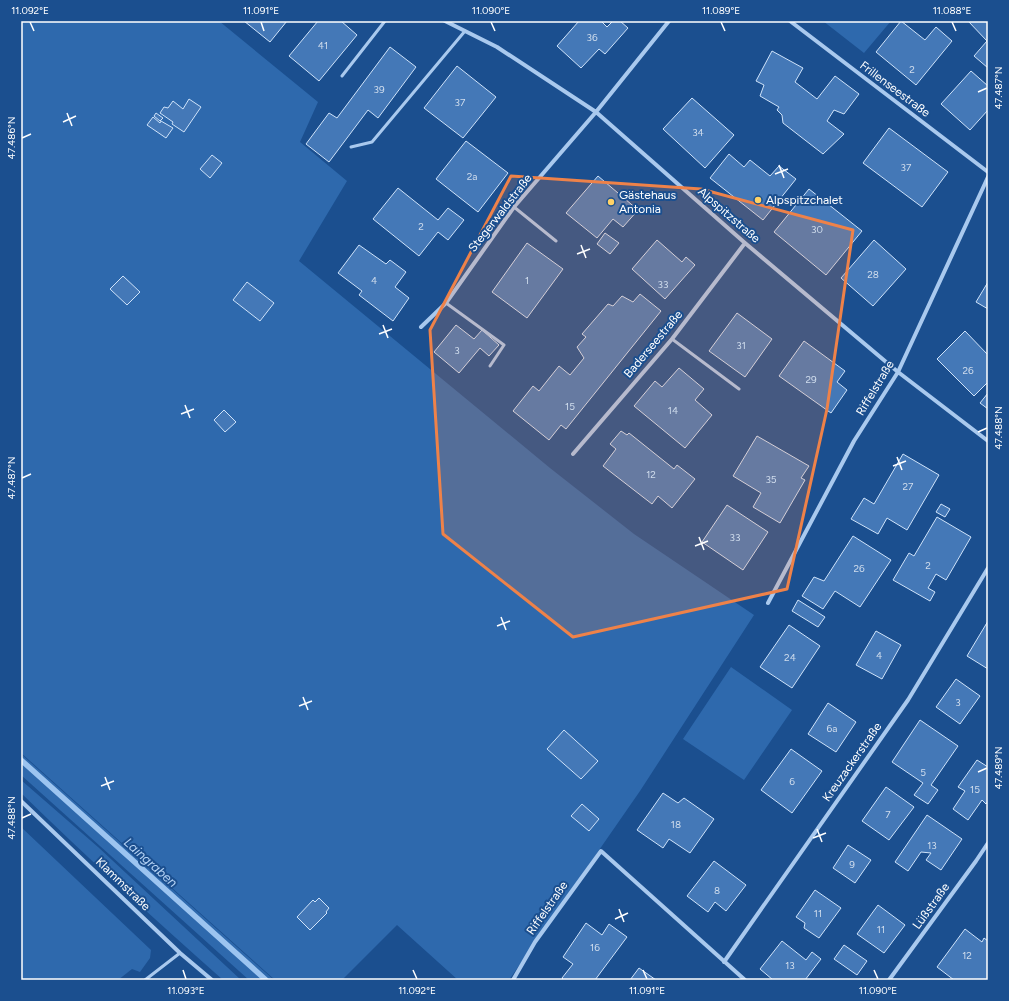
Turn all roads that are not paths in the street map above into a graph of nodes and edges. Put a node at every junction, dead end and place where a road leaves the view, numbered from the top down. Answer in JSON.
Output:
{"nodes":[{"id":1,"x":384,"y":21,"type":"edge"},
{"id":2,"x":445,"y":21,"type":"edge"},
{"id":3,"x":670,"y":21,"type":"edge"},
{"id":4,"x":790,"y":21,"type":"edge"},
{"id":5,"x":465,"y":31,"type":"junction"},
{"id":6,"x":342,"y":76,"type":"dead end"},
{"id":7,"x":596,"y":112,"type":"junction"},
{"id":8,"x":351,"y":146,"type":"dead end"},
{"id":9,"x":988,"y":172,"type":"edge"},
{"id":10,"x":988,"y":177,"type":"edge"},
{"id":11,"x":514,"y":207,"type":"junction"},
{"id":12,"x":556,"y":241,"type":"dead end"},
{"id":13,"x":745,"y":243,"type":"junction"},
{"id":14,"x":446,"y":302,"type":"junction"},
{"id":15,"x":421,"y":327,"type":"dead end"},
{"id":16,"x":672,"y":339,"type":"junction"},
{"id":17,"x":490,"y":366,"type":"dead end"},
{"id":18,"x":898,"y":372,"type":"junction"},
{"id":19,"x":739,"y":389,"type":"dead end"},
{"id":20,"x":988,"y":441,"type":"edge"},
{"id":21,"x":572,"y":454,"type":"dead end"},
{"id":22,"x":988,"y":568,"type":"edge"},
{"id":23,"x":768,"y":603,"type":"dead end"},
{"id":24,"x":21,"y":801,"type":"edge"},
{"id":25,"x":988,"y":843,"type":"edge"},
{"id":26,"x":180,"y":953,"type":"junction"},
{"id":27,"x":724,"y":962,"type":"junction"},
{"id":28,"x":145,"y":980,"type":"edge"},
{"id":29,"x":212,"y":980,"type":"edge"},
{"id":30,"x":513,"y":980,"type":"edge"},
{"id":31,"x":744,"y":980,"type":"edge"},
{"id":32,"x":889,"y":980,"type":"edge"}],
"edges":[{"from":1,"to":6,"type":"lane"},
{"from":2,"to":5,"type":"street","name":"Alpspitzstraße"},
{"from":3,"to":7,"type":"street"},
{"from":4,"to":9,"type":"street","name":"Frillenseestraße"},
{"from":5,"to":7,"type":"street","name":"Alpspitzstraße"},
{"from":5,"to":8,"type":"lane"},
{"from":7,"to":11,"type":"street","name":"Stegerwaldstraße"},
{"from":7,"to":13,"type":"street","name":"Alpspitzstraße"},
{"from":10,"to":18,"type":"street","name":"Riffelstraße"},
{"from":11,"to":12,"type":"lane"},
{"from":11,"to":14,"type":"street","name":"Stegerwaldstraße"},
{"from":13,"to":16,"type":"street","name":"Baderseestraße"},
{"from":13,"to":18,"type":"street","name":"Alpspitzstraße"},
{"from":14,"to":15,"type":"street","name":"Stegerwaldstraße"},
{"from":14,"to":17,"type":"lane"},
{"from":16,"to":19,"type":"lane"},
{"from":16,"to":21,"type":"street","name":"Baderseestraße"},
{"from":18,"to":20,"type":"street","name":"Alpspitzstraße"},
{"from":18,"to":23,"type":"street","name":"Riffelstraße"},
{"from":22,"to":27,"type":"street","name":"Kreuzackerstraße"},
{"from":24,"to":26,"type":"street","name":"Klammstraße"},
{"from":25,"to":32,"type":"street","name":"Lüßstraße"},
{"from":26,"to":28,"type":"lane"},
{"from":26,"to":29,"type":"street","name":"Klammstraße"},
{"from":27,"to":30,"type":"street","name":"Riffelstraße"},
{"from":27,"to":31,"type":"street"}]}
